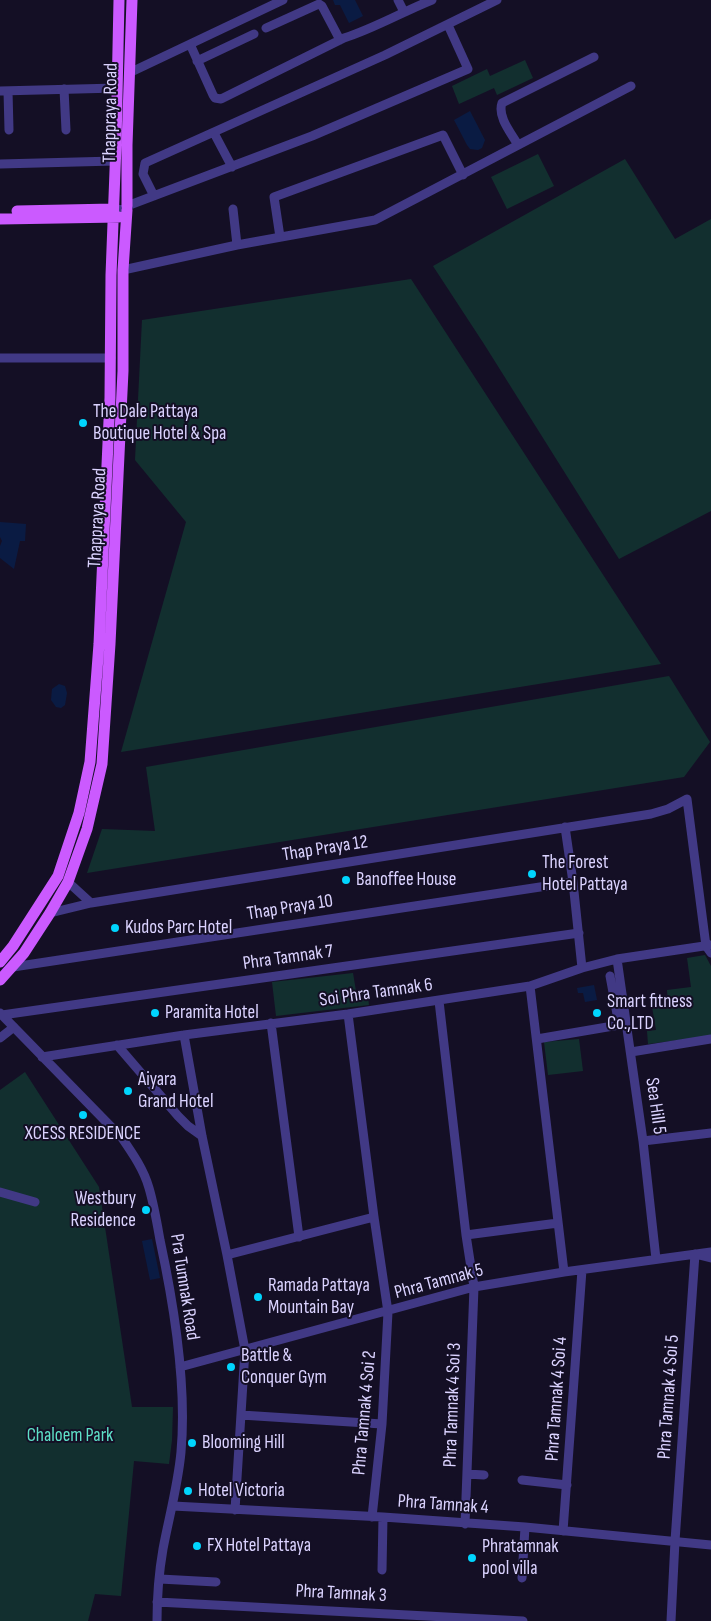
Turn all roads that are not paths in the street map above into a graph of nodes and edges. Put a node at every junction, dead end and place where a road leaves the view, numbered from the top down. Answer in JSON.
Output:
{"nodes":[{"id":1,"x":119,"y":0,"type":"edge"},
{"id":2,"x":132,"y":0,"type":"edge"},
{"id":3,"x":283,"y":0,"type":"edge"},
{"id":4,"x":398,"y":0,"type":"edge"},
{"id":5,"x":432,"y":0,"type":"edge"},
{"id":6,"x":497,"y":0,"type":"edge"},
{"id":7,"x":420,"y":2,"type":"edge"},
{"id":8,"x":404,"y":12,"type":"junction"},
{"id":9,"x":448,"y":25,"type":"junction"},
{"id":10,"x":266,"y":28,"type":"dead end"},
{"id":11,"x":254,"y":34,"type":"dead end"},
{"id":12,"x":340,"y":40,"type":"junction"},
{"id":13,"x":190,"y":44,"type":"junction"},
{"id":14,"x":594,"y":57,"type":"dead end"},
{"id":15,"x":197,"y":61,"type":"junction"},
{"id":16,"x":129,"y":72,"type":"junction"},
{"id":17,"x":631,"y":86,"type":"dead end"},
{"id":18,"x":116,"y":88,"type":"junction"},
{"id":19,"x":64,"y":89,"type":"junction"},
{"id":20,"x":4,"y":91,"type":"edge"},
{"id":21,"x":9,"y":130,"type":"dead end"},
{"id":22,"x":66,"y":130,"type":"dead end"},
{"id":23,"x":214,"y":132,"type":"junction"},
{"id":24,"x":518,"y":145,"type":"junction"},
{"id":25,"x":115,"y":161,"type":"junction"},
{"id":26,"x":0,"y":164,"type":"edge"},
{"id":27,"x":232,"y":167,"type":"junction"},
{"id":28,"x":463,"y":175,"type":"junction"},
{"id":29,"x":154,"y":196,"type":"junction"},
{"id":30,"x":233,"y":209,"type":"dead end"},
{"id":31,"x":127,"y":211,"type":"junction"},
{"id":32,"x":0,"y":212,"type":"edge"},
{"id":33,"x":113,"y":213,"type":"junction"},
{"id":34,"x":0,"y":219,"type":"edge"},
{"id":35,"x":280,"y":237,"type":"junction"},
{"id":36,"x":238,"y":244,"type":"junction"},
{"id":37,"x":123,"y":270,"type":"junction"},
{"id":38,"x":0,"y":358,"type":"edge"},
{"id":39,"x":111,"y":358,"type":"junction"},
{"id":40,"x":104,"y":644,"type":"junction"},
{"id":41,"x":79,"y":813,"type":"junction"},
{"id":42,"x":91,"y":816,"type":"junction"},
{"id":43,"x":75,"y":825,"type":"junction"},
{"id":44,"x":565,"y":827,"type":"junction"},
{"id":45,"x":87,"y":828,"type":"junction"},
{"id":46,"x":68,"y":882,"type":"junction"},
{"id":47,"x":573,"y":882,"type":"junction"},
{"id":48,"x":91,"y":903,"type":"junction"},
{"id":49,"x":50,"y":913,"type":"junction"},
{"id":50,"x":579,"y":933,"type":"junction"},
{"id":51,"x":13,"y":946,"type":"junction"},
{"id":52,"x":709,"y":948,"type":"edge"},
{"id":53,"x":24,"y":953,"type":"junction"},
{"id":54,"x":617,"y":959,"type":"junction"},
{"id":55,"x":0,"y":962,"type":"edge"},
{"id":56,"x":13,"y":967,"type":"junction"},
{"id":57,"x":582,"y":968,"type":"junction"},
{"id":58,"x":610,"y":976,"type":"dead end"},
{"id":59,"x":0,"y":980,"type":"edge"},
{"id":60,"x":530,"y":986,"type":"junction"},
{"id":61,"x":439,"y":1001,"type":"junction"},
{"id":62,"x":1,"y":1014,"type":"edge"},
{"id":63,"x":348,"y":1014,"type":"junction"},
{"id":64,"x":271,"y":1023,"type":"junction"},
{"id":65,"x":14,"y":1027,"type":"junction"},
{"id":66,"x":184,"y":1035,"type":"junction"},
{"id":67,"x":0,"y":1038,"type":"edge"},
{"id":68,"x":537,"y":1039,"type":"junction"},
{"id":69,"x":711,"y":1039,"type":"edge"},
{"id":70,"x":117,"y":1045,"type":"junction"},
{"id":71,"x":630,"y":1052,"type":"junction"},
{"id":72,"x":42,"y":1058,"type":"junction"},
{"id":73,"x":711,"y":1133,"type":"edge"},
{"id":74,"x":202,"y":1136,"type":"junction"},
{"id":75,"x":643,"y":1141,"type":"junction"},
{"id":76,"x":0,"y":1192,"type":"edge"},
{"id":77,"x":35,"y":1202,"type":"dead end"},
{"id":78,"x":374,"y":1217,"type":"junction"},
{"id":79,"x":558,"y":1223,"type":"junction"},
{"id":80,"x":466,"y":1235,"type":"junction"},
{"id":81,"x":299,"y":1237,"type":"junction"},
{"id":82,"x":711,"y":1252,"type":"edge"},
{"id":83,"x":695,"y":1254,"type":"junction"},
{"id":84,"x":227,"y":1255,"type":"junction"},
{"id":85,"x":711,"y":1258,"type":"edge"},
{"id":86,"x":656,"y":1259,"type":"junction"},
{"id":87,"x":582,"y":1270,"type":"junction"},
{"id":88,"x":564,"y":1272,"type":"junction"},
{"id":89,"x":474,"y":1287,"type":"junction"},
{"id":90,"x":388,"y":1312,"type":"junction"},
{"id":91,"x":245,"y":1350,"type":"junction"},
{"id":92,"x":180,"y":1367,"type":"junction"},
{"id":93,"x":241,"y":1415,"type":"junction"},
{"id":94,"x":382,"y":1424,"type":"junction"},
{"id":95,"x":467,"y":1474,"type":"junction"},
{"id":96,"x":484,"y":1475,"type":"dead end"},
{"id":97,"x":522,"y":1480,"type":"dead end"},
{"id":98,"x":567,"y":1485,"type":"junction"},
{"id":99,"x":173,"y":1506,"type":"junction"},
{"id":100,"x":235,"y":1510,"type":"junction"},
{"id":101,"x":372,"y":1517,"type":"junction"},
{"id":102,"x":383,"y":1517,"type":"junction"},
{"id":103,"x":465,"y":1524,"type":"junction"},
{"id":104,"x":525,"y":1527,"type":"junction"},
{"id":105,"x":563,"y":1531,"type":"junction"},
{"id":106,"x":675,"y":1541,"type":"junction"},
{"id":107,"x":711,"y":1545,"type":"edge"},
{"id":108,"x":382,"y":1570,"type":"dead end"},
{"id":109,"x":522,"y":1578,"type":"dead end"},
{"id":110,"x":160,"y":1579,"type":"junction"},
{"id":111,"x":216,"y":1582,"type":"dead end"},
{"id":112,"x":157,"y":1602,"type":"junction"},
{"id":113,"x":157,"y":1621,"type":"edge"},
{"id":114,"x":523,"y":1621,"type":"edge"},
{"id":115,"x":671,"y":1621,"type":"edge"}],
"edges":[{"from":1,"to":18,"type":"main road","name":"Thappraya Road"},
{"from":2,"to":16,"type":"main road","name":"Thappraya Road"},
{"from":3,"to":13,"type":"street"},
{"from":4,"to":8,"type":"street"},
{"from":5,"to":7,"type":"street"},
{"from":6,"to":9,"type":"street"},
{"from":7,"to":8,"type":"street"},
{"from":8,"to":12,"type":"street"},
{"from":9,"to":23,"type":"street"},
{"from":9,"to":27,"type":"street"},
{"from":10,"to":12,"type":"street"},
{"from":11,"to":15,"type":"street"},
{"from":12,"to":15,"type":"street"},
{"from":13,"to":15,"type":"street"},
{"from":13,"to":16,"type":"street"},
{"from":14,"to":24,"type":"street"},
{"from":16,"to":31,"type":"main road","name":"Thappraya Road"},
{"from":17,"to":24,"type":"street"},
{"from":18,"to":19,"type":"street"},
{"from":18,"to":25,"type":"main road","name":"Thappraya Road"},
{"from":19,"to":20,"type":"street"},
{"from":19,"to":22,"type":"street"},
{"from":20,"to":21,"type":"street"},
{"from":23,"to":27,"type":"street"},
{"from":23,"to":29,"type":"street"},
{"from":24,"to":28,"type":"street"},
{"from":25,"to":26,"type":"street"},
{"from":25,"to":33,"type":"main road","name":"Thappraya Road"},
{"from":27,"to":29,"type":"street"},
{"from":28,"to":35,"type":"street"},
{"from":28,"to":35,"type":"street"},
{"from":29,"to":31,"type":"street"},
{"from":30,"to":36,"type":"street"},
{"from":31,"to":33,"type":"main road"},
{"from":31,"to":37,"type":"main road","name":"Thappraya Road"},
{"from":32,"to":33,"type":"main road"},
{"from":33,"to":34,"type":"main road"},
{"from":33,"to":39,"type":"main road","name":"Thappraya Road"},
{"from":35,"to":36,"type":"street"},
{"from":36,"to":37,"type":"street"},
{"from":37,"to":40,"type":"main road","name":"Thappraya Road"},
{"from":38,"to":39,"type":"street"},
{"from":39,"to":40,"type":"main road","name":"Thappraya Road"},
{"from":40,"to":41,"type":"main road","name":"Thappraya Road"},
{"from":40,"to":42,"type":"main road","name":"Thappraya Road"},
{"from":41,"to":42,"type":"street"},
{"from":41,"to":43,"type":"main road","name":"Thappraya Road"},
{"from":42,"to":45,"type":"main road","name":"Thappraya Road"},
{"from":43,"to":45,"type":"street"},
{"from":43,"to":51,"type":"main road","name":"Thappraya Road"},
{"from":44,"to":47,"type":"street"},
{"from":44,"to":48,"type":"street","name":"Thap Praya 12"},
{"from":44,"to":52,"type":"street","name":"Thap Praya 12"},
{"from":45,"to":46,"type":"main road","name":"Thappraya Road"},
{"from":46,"to":48,"type":"street"},
{"from":46,"to":49,"type":"main road","name":"Thappraya Road"},
{"from":47,"to":50,"type":"street"},
{"from":47,"to":56,"type":"street","name":"Thap Praya 10"},
{"from":48,"to":49,"type":"street","name":"Thap Praya 12"},
{"from":49,"to":53,"type":"main road","name":"Thappraya Road"},
{"from":50,"to":57,"type":"street"},
{"from":50,"to":62,"type":"street","name":"Phra Tamnak 7"},
{"from":51,"to":53,"type":"street"},
{"from":51,"to":55,"type":"main road","name":"Thappraya Road"},
{"from":52,"to":54,"type":"street","name":"Soi Phra Tamnak 6"},
{"from":53,"to":56,"type":"main road","name":"Thappraya Road"},
{"from":54,"to":57,"type":"street","name":"Soi Phra Tamnak 6"},
{"from":54,"to":71,"type":"street","name":"Sea Hill 5"},
{"from":56,"to":59,"type":"main road","name":"Thappraya Road"},
{"from":57,"to":60,"type":"street","name":"Soi Phra Tamnak 6"},
{"from":58,"to":68,"type":"street"},
{"from":60,"to":61,"type":"street","name":"Soi Phra Tamnak 6"},
{"from":60,"to":68,"type":"street"},
{"from":61,"to":63,"type":"street","name":"Soi Phra Tamnak 6"},
{"from":61,"to":80,"type":"street","name":"Phra Tamnak 4 Soi 3"},
{"from":62,"to":65,"type":"street","name":"Pra Tumnak Road"},
{"from":63,"to":64,"type":"street","name":"Soi Phra Tamnak 6"},
{"from":63,"to":78,"type":"street","name":"Phra Tamnak 4 Soi 2"},
{"from":64,"to":66,"type":"street","name":"Soi Phra Tamnak 6"},
{"from":64,"to":81,"type":"street"},
{"from":65,"to":67,"type":"street"},
{"from":65,"to":72,"type":"street","name":"Pra Tumnak Road"},
{"from":66,"to":70,"type":"street","name":"Soi Phra Tamnak 6"},
{"from":66,"to":74,"type":"street"},
{"from":68,"to":79,"type":"street"},
{"from":69,"to":71,"type":"street"},
{"from":70,"to":72,"type":"street","name":"Soi Phra Tamnak 6"},
{"from":70,"to":74,"type":"street"},
{"from":71,"to":75,"type":"street","name":"Sea Hill 5"},
{"from":72,"to":92,"type":"street","name":"Pra Tumnak Road"},
{"from":73,"to":75,"type":"street"},
{"from":74,"to":84,"type":"street"},
{"from":75,"to":86,"type":"street","name":"Sea Hill 5"},
{"from":76,"to":77,"type":"street"},
{"from":78,"to":81,"type":"street"},
{"from":78,"to":90,"type":"street","name":"Phra Tamnak 4 Soi 2"},
{"from":79,"to":80,"type":"street"},
{"from":79,"to":88,"type":"street"},
{"from":80,"to":89,"type":"street","name":"Phra Tamnak 4 Soi 3"},
{"from":81,"to":84,"type":"street"},
{"from":82,"to":83,"type":"street","name":"Phra Tamnak 5"},
{"from":83,"to":85,"type":"street"},
{"from":83,"to":86,"type":"street","name":"Phra Tamnak 5"},
{"from":83,"to":106,"type":"street","name":"Phra Tamnak 4 Soi 5"},
{"from":84,"to":91,"type":"street"},
{"from":86,"to":87,"type":"street","name":"Phra Tamnak 5"},
{"from":87,"to":88,"type":"street","name":"Phra Tamnak 5"},
{"from":87,"to":98,"type":"street","name":"Phra Tamnak 4 Soi 4"},
{"from":88,"to":89,"type":"street","name":"Phra Tamnak 5"},
{"from":89,"to":90,"type":"street","name":"Phra Tamnak 5"},
{"from":89,"to":95,"type":"street","name":"Phra Tamnak 4 Soi 3"},
{"from":90,"to":91,"type":"street","name":"Phra Tamnak 5"},
{"from":90,"to":94,"type":"street","name":"Phra Tamnak 4 Soi 2"},
{"from":91,"to":92,"type":"street","name":"Phra Tamnak 5"},
{"from":91,"to":93,"type":"street"},
{"from":92,"to":99,"type":"street","name":"Pra Tumnak Road"},
{"from":93,"to":94,"type":"street"},
{"from":93,"to":100,"type":"street"},
{"from":94,"to":101,"type":"street","name":"Phra Tamnak 4 Soi 2"},
{"from":95,"to":96,"type":"street"},
{"from":95,"to":103,"type":"street","name":"Phra Tamnak 4 Soi 3"},
{"from":97,"to":98,"type":"street"},
{"from":98,"to":105,"type":"street","name":"Phra Tamnak 4 Soi 4"},
{"from":99,"to":100,"type":"street","name":"Phra Tamnak 4"},
{"from":99,"to":110,"type":"street","name":"Pra Tumnak Road"},
{"from":100,"to":101,"type":"street","name":"Phra Tamnak 4"},
{"from":101,"to":102,"type":"street","name":"Phra Tamnak 4"},
{"from":102,"to":103,"type":"street","name":"Phra Tamnak 4"},
{"from":102,"to":108,"type":"street"},
{"from":103,"to":104,"type":"street","name":"Phra Tamnak 4"},
{"from":104,"to":105,"type":"street","name":"Phra Tamnak 4"},
{"from":104,"to":109,"type":"street"},
{"from":105,"to":106,"type":"street","name":"Phra Tamnak 4"},
{"from":106,"to":107,"type":"street","name":"Phra Tamnak 4"},
{"from":106,"to":115,"type":"street","name":"Phra Tamnak 4 Soi 5"},
{"from":110,"to":111,"type":"street"},
{"from":110,"to":112,"type":"street","name":"Pra Tumnak Road"},
{"from":112,"to":113,"type":"street","name":"Pra Tumnak Road"},
{"from":112,"to":114,"type":"street","name":"Phra Tamnak 3"}]}
